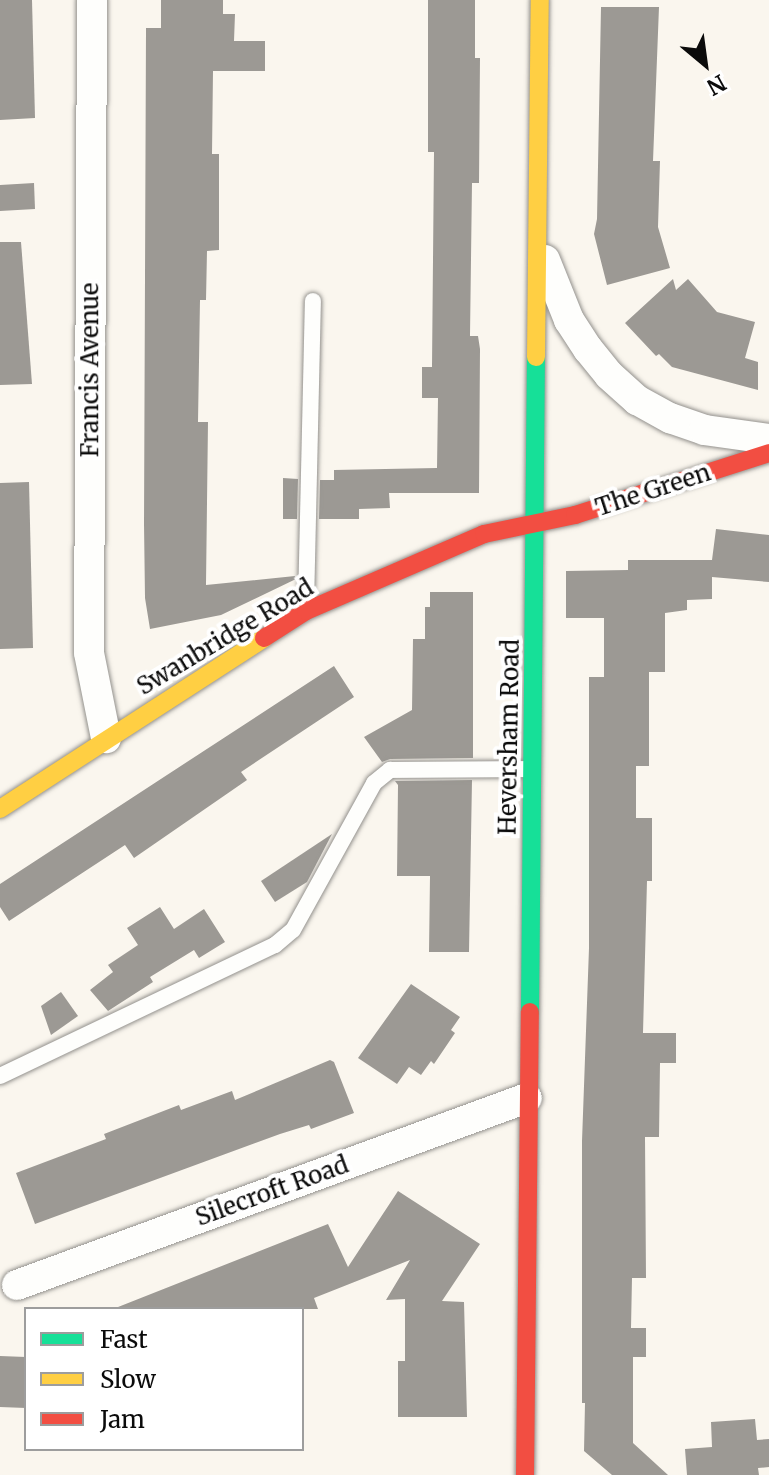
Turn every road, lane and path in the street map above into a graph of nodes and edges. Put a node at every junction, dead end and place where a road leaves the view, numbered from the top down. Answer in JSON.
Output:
{"nodes":[{"id":1,"x":92,"y":0,"type":"edge"},
{"id":2,"x":540,"y":0,"type":"edge"},
{"id":3,"x":538,"y":235,"type":"junction"},
{"id":4,"x":313,"y":301,"type":"dead end"},
{"id":5,"x":769,"y":439,"type":"edge"},
{"id":6,"x":769,"y":453,"type":"edge"},
{"id":7,"x":536,"y":522,"type":"junction"},
{"id":8,"x":306,"y":611,"type":"junction"},
{"id":9,"x":106,"y":738,"type":"junction"},
{"id":10,"x":532,"y":768,"type":"junction"},
{"id":11,"x":0,"y":809,"type":"edge"},
{"id":12,"x":0,"y":1076,"type":"edge"},
{"id":13,"x":527,"y":1098,"type":"junction"},
{"id":14,"x":17,"y":1285,"type":"dead end"},
{"id":15,"x":525,"y":1475,"type":"edge"}],
"edges":[{"from":1,"to":9,"type":"street","name":"Francis Avenue"},
{"from":2,"to":3,"type":"street","name":"Heversham Road"},
{"from":3,"to":5,"type":"street","name":"The Green"},
{"from":3,"to":7,"type":"street","name":"Heversham Road"},
{"from":4,"to":8,"type":"lane"},
{"from":6,"to":7,"type":"street","name":"The Green"},
{"from":7,"to":8,"type":"street","name":"Swanbridge Road"},
{"from":7,"to":10,"type":"street","name":"Heversham Road"},
{"from":8,"to":9,"type":"street","name":"Swanbridge Road"},
{"from":9,"to":11,"type":"street","name":"Swanbridge Road"},
{"from":10,"to":12,"type":"lane"},
{"from":10,"to":13,"type":"street","name":"Heversham Road"},
{"from":13,"to":14,"type":"street","name":"Silecroft Road"},
{"from":13,"to":15,"type":"street","name":"Heversham Road"}]}
